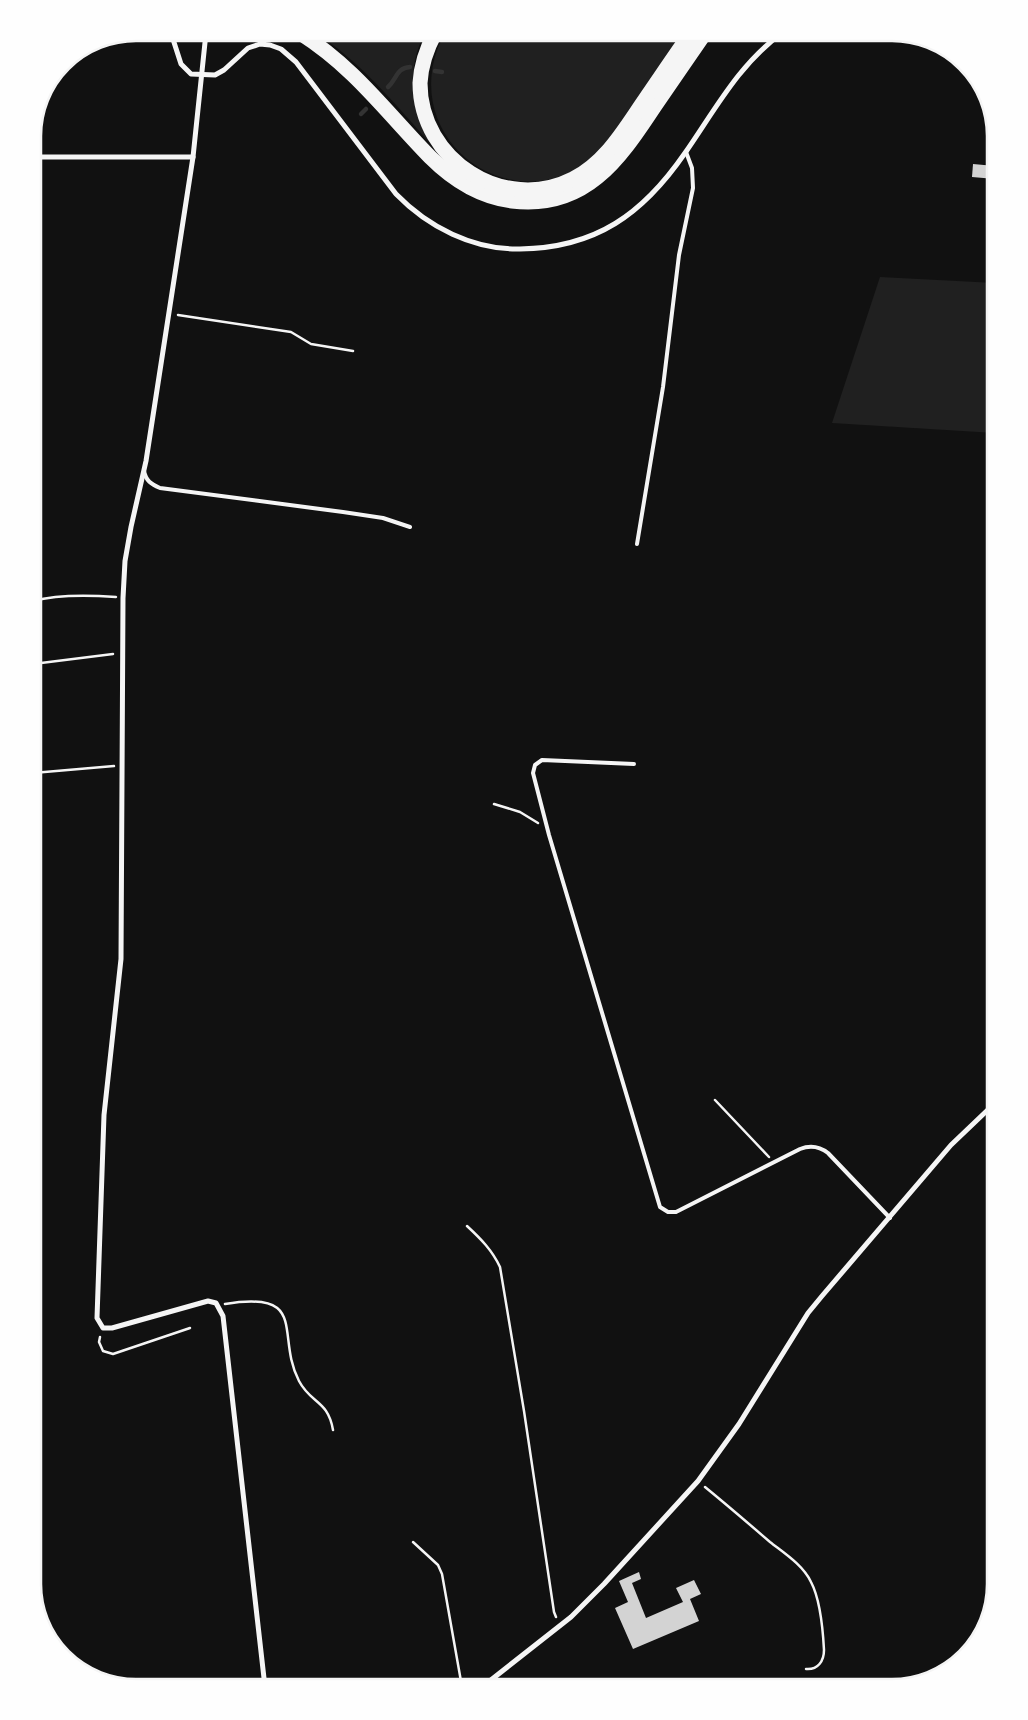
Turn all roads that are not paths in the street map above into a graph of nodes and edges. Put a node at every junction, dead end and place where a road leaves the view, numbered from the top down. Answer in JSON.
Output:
{"nodes":[{"id":1,"x":174,"y":41,"type":"edge"},
{"id":2,"x":205,"y":41,"type":"edge"},
{"id":3,"x":312,"y":41,"type":"edge"},
{"id":4,"x":431,"y":41,"type":"edge"},
{"id":5,"x":685,"y":41,"type":"edge"},
{"id":6,"x":700,"y":41,"type":"edge"},
{"id":7,"x":772,"y":41,"type":"edge"},
{"id":8,"x":201,"y":75,"type":"junction"},
{"id":9,"x":686,"y":152,"type":"junction"},
{"id":10,"x":194,"y":157,"type":"junction"},
{"id":11,"x":41,"y":158,"type":"edge"},
{"id":12,"x":144,"y":471,"type":"junction"},
{"id":13,"x":410,"y":527,"type":"dead end"},
{"id":14,"x":637,"y":544,"type":"dead end"},
{"id":15,"x":634,"y":764,"type":"dead end"},
{"id":16,"x":987,"y":1111,"type":"edge"},
{"id":17,"x":890,"y":1218,"type":"junction"},
{"id":18,"x":264,"y":1679,"type":"edge"},
{"id":19,"x":492,"y":1679,"type":"edge"}],
"edges":[{"from":1,"to":8,"type":"street"},
{"from":2,"to":8,"type":"street"},
{"from":3,"to":6,"type":"highway"},
{"from":4,"to":5,"type":"highway"},
{"from":7,"to":9,"type":"street"},
{"from":8,"to":9,"type":"street"},
{"from":8,"to":10,"type":"street"},
{"from":9,"to":14,"type":"lane"},
{"from":10,"to":11,"type":"street"},
{"from":10,"to":12,"type":"street"},
{"from":12,"to":13,"type":"lane"},
{"from":12,"to":18,"type":"street"},
{"from":15,"to":17,"type":"lane"},
{"from":16,"to":17,"type":"street"},
{"from":17,"to":19,"type":"street"}]}
